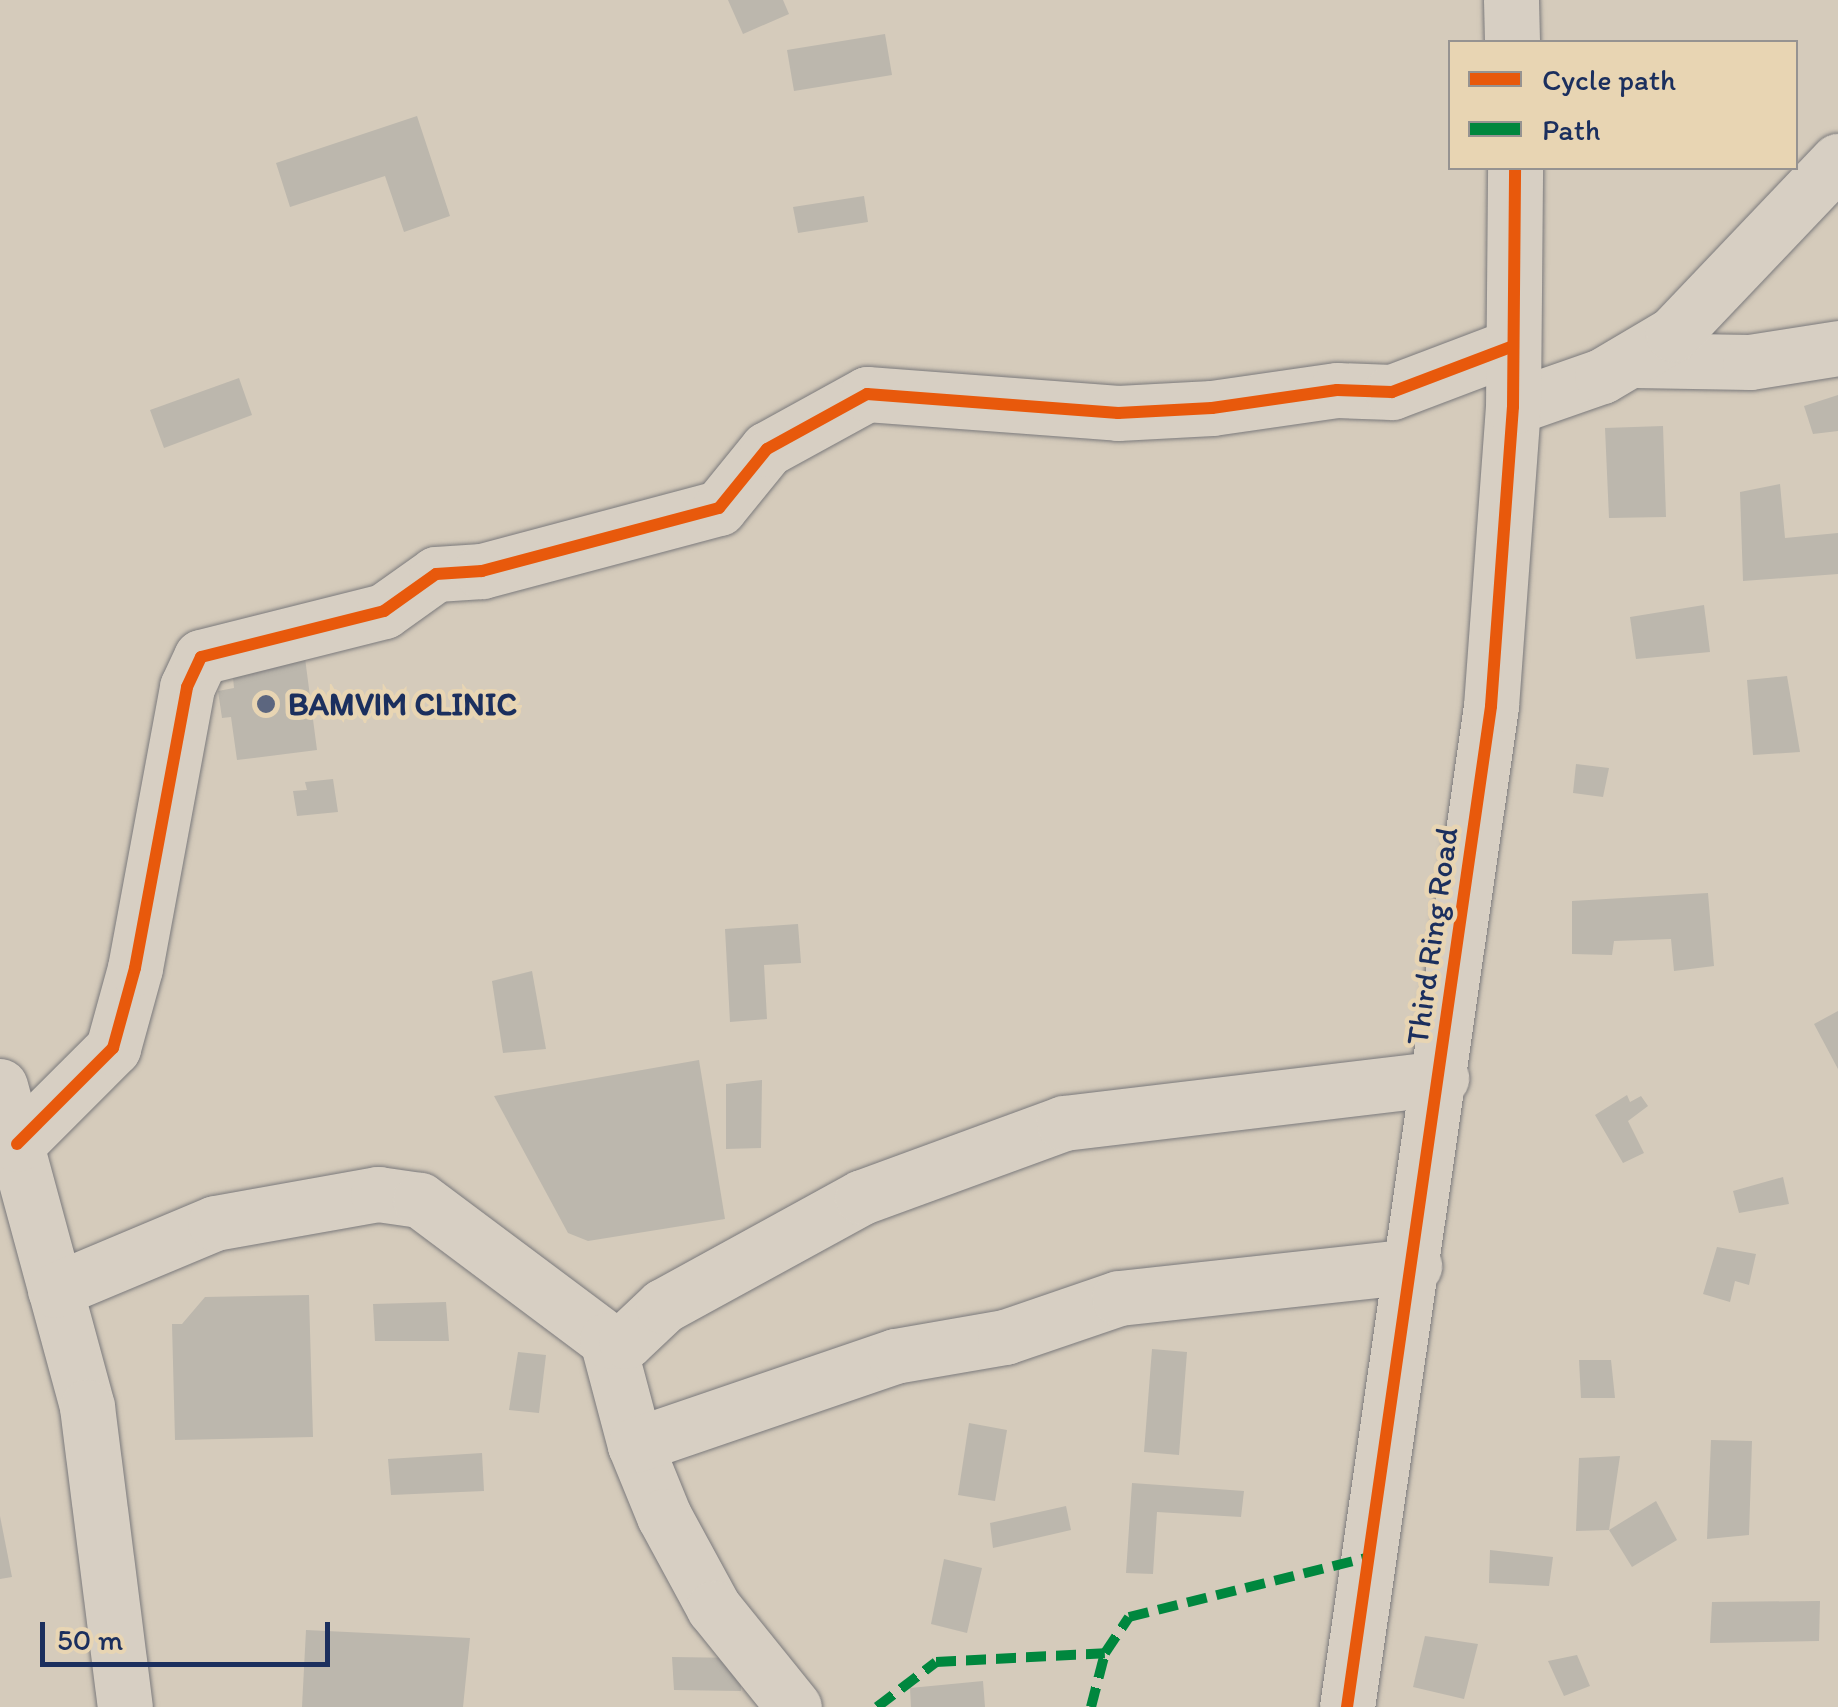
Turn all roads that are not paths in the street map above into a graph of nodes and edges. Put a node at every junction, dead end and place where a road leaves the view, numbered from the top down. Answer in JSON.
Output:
{"nodes":[{"id":1,"x":1511,"y":0,"type":"edge"},
{"id":2,"x":1512,"y":40,"type":"edge"},
{"id":3,"x":1838,"y":161,"type":"edge"},
{"id":4,"x":1515,"y":170,"type":"edge"},
{"id":5,"x":1513,"y":346,"type":"junction"},
{"id":6,"x":1838,"y":348,"type":"edge"},
{"id":7,"x":1635,"y":360,"type":"junction"},
{"id":8,"x":1512,"y":407,"type":"junction"},
{"id":9,"x":1441,"y":1078,"type":"junction"},
{"id":10,"x":0,"y":1086,"type":"edge"},
{"id":11,"x":15,"y":1177,"type":"edge"},
{"id":12,"x":1414,"y":1266,"type":"junction"},
{"id":13,"x":55,"y":1290,"type":"junction"},
{"id":14,"x":607,"y":1340,"type":"junction"},
{"id":15,"x":635,"y":1444,"type":"junction"},
{"id":16,"x":125,"y":1707,"type":"edge"},
{"id":17,"x":794,"y":1707,"type":"edge"},
{"id":18,"x":1347,"y":1707,"type":"edge"}],
"edges":[{"from":1,"to":2,"type":"street"},
{"from":3,"to":7,"type":"street"},
{"from":4,"to":5,"type":"street","name":"Third Ring Road"},
{"from":5,"to":8,"type":"street","name":"Third Ring Road"},
{"from":5,"to":11,"type":"street"},
{"from":6,"to":7,"type":"street"},
{"from":7,"to":8,"type":"street"},
{"from":8,"to":9,"type":"street","name":"Third Ring Road"},
{"from":9,"to":12,"type":"street","name":"Third Ring Road"},
{"from":9,"to":14,"type":"street"},
{"from":10,"to":11,"type":"street"},
{"from":11,"to":13,"type":"street"},
{"from":12,"to":15,"type":"street"},
{"from":12,"to":18,"type":"street","name":"Third Ring Road"},
{"from":13,"to":14,"type":"street"},
{"from":13,"to":16,"type":"street"},
{"from":14,"to":15,"type":"street"},
{"from":15,"to":17,"type":"street"}]}
